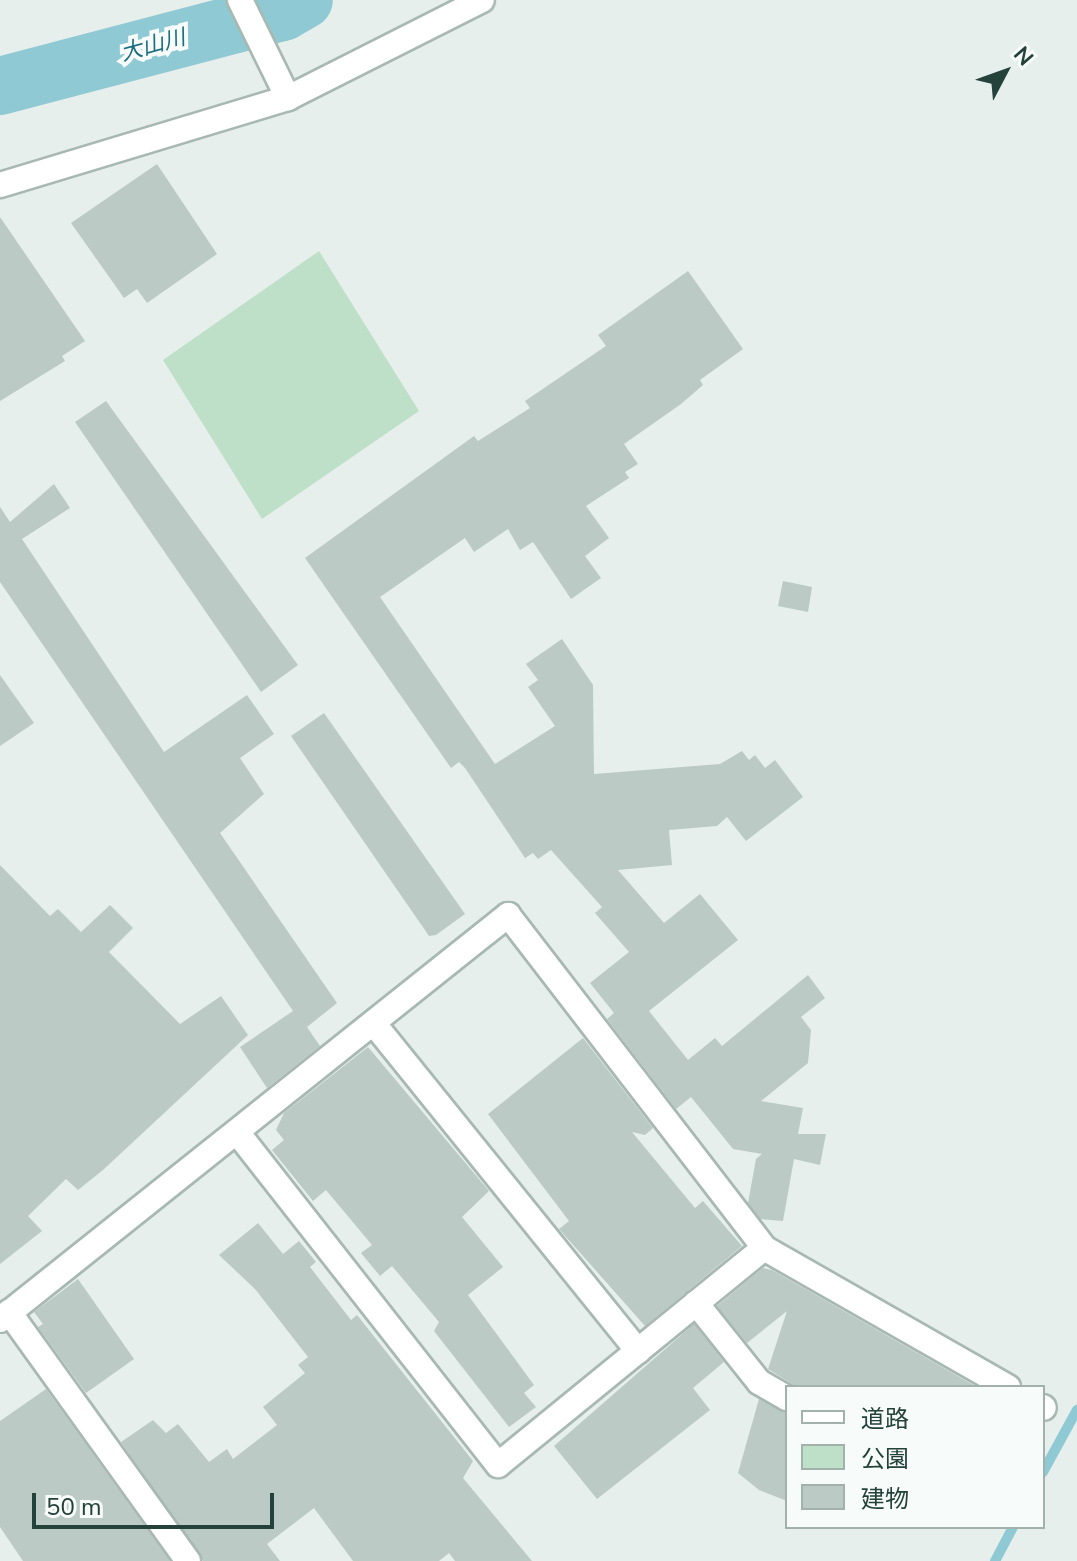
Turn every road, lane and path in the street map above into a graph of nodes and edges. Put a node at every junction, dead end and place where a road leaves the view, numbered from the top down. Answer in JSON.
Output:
{"nodes":[{"id":1,"x":240,"y":0,"type":"edge"},
{"id":2,"x":482,"y":0,"type":"edge"},
{"id":3,"x":288,"y":98,"type":"junction"},
{"id":4,"x":0,"y":185,"type":"edge"},
{"id":5,"x":375,"y":1025,"type":"junction"},
{"id":6,"x":238,"y":1134,"type":"junction"},
{"id":7,"x":764,"y":1248,"type":"junction"},
{"id":8,"x":696,"y":1303,"type":"junction"},
{"id":9,"x":4,"y":1316,"type":"edge"},
{"id":10,"x":638,"y":1351,"type":"junction"},
{"id":11,"x":1004,"y":1385,"type":"edge"},
{"id":12,"x":785,"y":1397,"type":"edge"},
{"id":13,"x":188,"y":1561,"type":"edge"}],
"edges":[{"from":1,"to":3,"type":"street"},
{"from":2,"to":3,"type":"street"},
{"from":3,"to":4,"type":"street"},
{"from":5,"to":6,"type":"street"},
{"from":5,"to":7,"type":"street"},
{"from":5,"to":10,"type":"street"},
{"from":6,"to":9,"type":"street"},
{"from":6,"to":10,"type":"street"},
{"from":7,"to":8,"type":"street"},
{"from":7,"to":11,"type":"street"},
{"from":8,"to":10,"type":"street"},
{"from":8,"to":12,"type":"street"},
{"from":9,"to":13,"type":"street"}]}
